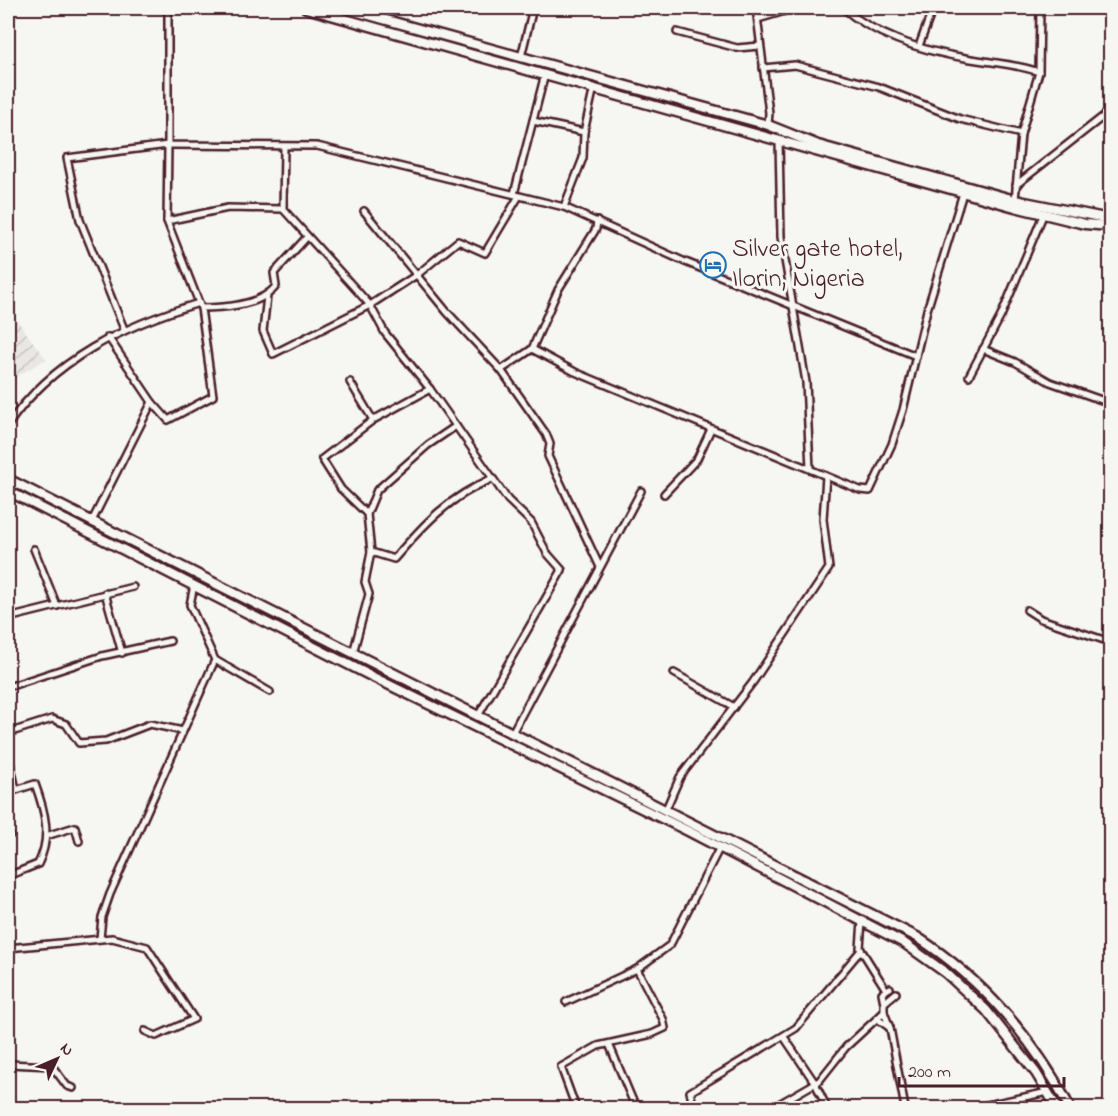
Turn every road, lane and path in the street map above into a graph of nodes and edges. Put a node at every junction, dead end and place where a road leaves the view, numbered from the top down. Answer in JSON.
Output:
{"nodes":[{"id":1,"x":168,"y":8,"type":"edge"},
{"id":2,"x":306,"y":8,"type":"edge"},
{"id":3,"x":344,"y":8,"type":"edge"},
{"id":4,"x":533,"y":8,"type":"edge"},
{"id":5,"x":756,"y":8,"type":"edge"},
{"id":6,"x":795,"y":8,"type":"edge"},
{"id":7,"x":843,"y":8,"type":"edge"},
{"id":8,"x":933,"y":8,"type":"edge"},
{"id":9,"x":1040,"y":8,"type":"edge"},
{"id":10,"x":1108,"y":8,"type":"edge"},
{"id":11,"x":1110,"y":14,"type":"edge"},
{"id":12,"x":758,"y":19,"type":"junction"},
{"id":13,"x":414,"y":27,"type":"junction"},
{"id":14,"x":676,"y":32,"type":"dead end"},
{"id":15,"x":412,"y":37,"type":"junction"},
{"id":16,"x":760,"y":46,"type":"junction"},
{"id":17,"x":919,"y":46,"type":"junction"},
{"id":18,"x":506,"y":53,"type":"junction"},
{"id":19,"x":520,"y":57,"type":"junction"},
{"id":20,"x":503,"y":62,"type":"junction"},
{"id":21,"x":764,"y":68,"type":"junction"},
{"id":22,"x":1039,"y":72,"type":"junction"},
{"id":23,"x":545,"y":74,"type":"junction"},
{"id":24,"x":594,"y":87,"type":"junction"},
{"id":25,"x":716,"y":111,"type":"junction"},
{"id":26,"x":1110,"y":111,"type":"edge"},
{"id":27,"x":533,"y":121,"type":"junction"},
{"id":28,"x":713,"y":121,"type":"junction"},
{"id":29,"x":768,"y":125,"type":"junction"},
{"id":30,"x":584,"y":132,"type":"junction"},
{"id":31,"x":1021,"y":134,"type":"junction"},
{"id":32,"x":779,"y":141,"type":"junction"},
{"id":33,"x":168,"y":145,"type":"junction"},
{"id":34,"x":284,"y":148,"type":"junction"},
{"id":35,"x":1016,"y":185,"type":"junction"},
{"id":36,"x":963,"y":193,"type":"junction"},
{"id":37,"x":517,"y":195,"type":"junction"},
{"id":38,"x":1015,"y":200,"type":"junction"},
{"id":39,"x":564,"y":207,"type":"junction"},
{"id":40,"x":283,"y":209,"type":"junction"},
{"id":41,"x":364,"y":211,"type":"dead end"},
{"id":42,"x":1044,"y":213,"type":"junction"},
{"id":43,"x":1110,"y":219,"type":"edge"},
{"id":44,"x":167,"y":221,"type":"junction"},
{"id":45,"x":597,"y":221,"type":"junction"},
{"id":46,"x":612,"y":227,"type":"junction"},
{"id":47,"x":1110,"y":228,"type":"edge"},
{"id":48,"x":596,"y":229,"type":"junction"},
{"id":49,"x":307,"y":237,"type":"junction"},
{"id":50,"x":418,"y":274,"type":"junction"},
{"id":51,"x":267,"y":296,"type":"junction"},
{"id":52,"x":370,"y":305,"type":"junction"},
{"id":53,"x":200,"y":306,"type":"junction"},
{"id":54,"x":795,"y":307,"type":"junction"},
{"id":55,"x":124,"y":329,"type":"junction"},
{"id":56,"x":108,"y":337,"type":"junction"},
{"id":57,"x":532,"y":349,"type":"junction"},
{"id":58,"x":983,"y":349,"type":"junction"},
{"id":59,"x":916,"y":356,"type":"junction"},
{"id":60,"x":501,"y":370,"type":"junction"},
{"id":61,"x":969,"y":376,"type":"dead end"},
{"id":62,"x":350,"y":382,"type":"dead end"},
{"id":63,"x":430,"y":389,"type":"junction"},
{"id":64,"x":152,"y":402,"type":"junction"},
{"id":65,"x":1110,"y":403,"type":"edge"},
{"id":66,"x":373,"y":420,"type":"junction"},
{"id":67,"x":8,"y":425,"type":"edge"},
{"id":68,"x":456,"y":426,"type":"junction"},
{"id":69,"x":711,"y":429,"type":"junction"},
{"id":70,"x":810,"y":469,"type":"junction"},
{"id":71,"x":826,"y":476,"type":"junction"},
{"id":72,"x":8,"y":479,"type":"edge"},
{"id":73,"x":492,"y":479,"type":"junction"},
{"id":74,"x":8,"y":491,"type":"edge"},
{"id":75,"x":641,"y":491,"type":"dead end"},
{"id":76,"x":664,"y":494,"type":"dead end"},
{"id":77,"x":367,"y":514,"type":"junction"},
{"id":78,"x":92,"y":521,"type":"junction"},
{"id":79,"x":34,"y":549,"type":"dead end"},
{"id":80,"x":371,"y":552,"type":"junction"},
{"id":81,"x":599,"y":565,"type":"junction"},
{"id":82,"x":195,"y":584,"type":"junction"},
{"id":83,"x":133,"y":587,"type":"dead end"},
{"id":84,"x":105,"y":593,"type":"junction"},
{"id":85,"x":57,"y":606,"type":"junction"},
{"id":86,"x":1027,"y":610,"type":"dead end"},
{"id":87,"x":8,"y":618,"type":"edge"},
{"id":88,"x":170,"y":641,"type":"dead end"},
{"id":89,"x":1110,"y":642,"type":"edge"},
{"id":90,"x":353,"y":653,"type":"junction"},
{"id":91,"x":122,"y":654,"type":"junction"},
{"id":92,"x":215,"y":660,"type":"junction"},
{"id":93,"x":674,"y":673,"type":"dead end"},
{"id":94,"x":8,"y":687,"type":"edge"},
{"id":95,"x":270,"y":692,"type":"dead end"},
{"id":96,"x":734,"y":707,"type":"junction"},
{"id":97,"x":478,"y":716,"type":"junction"},
{"id":98,"x":183,"y":731,"type":"junction"},
{"id":99,"x":8,"y":733,"type":"edge"},
{"id":100,"x":512,"y":733,"type":"junction"},
{"id":101,"x":8,"y":753,"type":"edge"},
{"id":102,"x":666,"y":809,"type":"junction"},
{"id":103,"x":46,"y":836,"type":"junction"},
{"id":104,"x":79,"y":842,"type":"dead end"},
{"id":105,"x":720,"y":847,"type":"junction"},
{"id":106,"x":8,"y":876,"type":"edge"},
{"id":107,"x":862,"y":921,"type":"junction"},
{"id":108,"x":100,"y":939,"type":"junction"},
{"id":109,"x":8,"y":948,"type":"edge"},
{"id":110,"x":861,"y":950,"type":"junction"},
{"id":111,"x":637,"y":969,"type":"junction"},
{"id":112,"x":896,"y":993,"type":"dead end"},
{"id":113,"x":566,"y":1002,"type":"dead end"},
{"id":114,"x":884,"y":1004,"type":"junction"},
{"id":115,"x":882,"y":1017,"type":"junction"},
{"id":116,"x":890,"y":1028,"type":"junction"},
{"id":117,"x":145,"y":1031,"type":"dead end"},
{"id":118,"x":784,"y":1037,"type":"junction"},
{"id":119,"x":609,"y":1044,"type":"junction"},
{"id":120,"x":8,"y":1064,"type":"edge"},
{"id":121,"x":815,"y":1083,"type":"junction"},
{"id":122,"x":73,"y":1088,"type":"dead end"},
{"id":123,"x":1048,"y":1092,"type":"junction"},
{"id":124,"x":998,"y":1107,"type":"edge"},
{"id":125,"x":576,"y":1108,"type":"edge"},
{"id":126,"x":639,"y":1108,"type":"edge"},
{"id":127,"x":694,"y":1108,"type":"edge"},
{"id":128,"x":772,"y":1108,"type":"edge"},
{"id":129,"x":827,"y":1108,"type":"edge"},
{"id":130,"x":905,"y":1108,"type":"edge"},
{"id":131,"x":973,"y":1108,"type":"edge"},
{"id":132,"x":1057,"y":1108,"type":"edge"},
{"id":133,"x":1070,"y":1108,"type":"edge"}],
"edges":[{"from":1,"to":33,"type":"street"},
{"from":2,"to":15,"type":"main road"},
{"from":3,"to":13,"type":"main road"},
{"from":4,"to":19,"type":"street"},
{"from":5,"to":12,"type":"street"},
{"from":6,"to":12,"type":"street"},
{"from":7,"to":17,"type":"street"},
{"from":8,"to":17,"type":"street"},
{"from":9,"to":22,"type":"street"},
{"from":10,"to":11,"type":"street"},
{"from":12,"to":16,"type":"street"},
{"from":13,"to":15,"type":"main road"},
{"from":13,"to":18,"type":"main road"},
{"from":14,"to":16,"type":"street"},
{"from":15,"to":20,"type":"main road"},
{"from":16,"to":21,"type":"street"},
{"from":17,"to":22,"type":"street"},
{"from":18,"to":19,"type":"main road"},
{"from":18,"to":20,"type":"main road"},
{"from":19,"to":25,"type":"main road"},
{"from":20,"to":23,"type":"main road"},
{"from":21,"to":29,"type":"street"},
{"from":21,"to":31,"type":"street"},
{"from":22,"to":31,"type":"street"},
{"from":23,"to":24,"type":"main road"},
{"from":23,"to":27,"type":"street"},
{"from":24,"to":28,"type":"main road"},
{"from":24,"to":30,"type":"street"},
{"from":25,"to":28,"type":"main road"},
{"from":25,"to":29,"type":"main road"},
{"from":26,"to":35,"type":"street"},
{"from":27,"to":30,"type":"street"},
{"from":27,"to":37,"type":"street"},
{"from":28,"to":32,"type":"main road"},
{"from":29,"to":38,"type":"main road"},
{"from":30,"to":39,"type":"street"},
{"from":31,"to":35,"type":"street"},
{"from":32,"to":36,"type":"main road"},
{"from":32,"to":54,"type":"street"},
{"from":33,"to":34,"type":"street"},
{"from":33,"to":44,"type":"street"},
{"from":33,"to":55,"type":"street"},
{"from":34,"to":37,"type":"street"},
{"from":34,"to":40,"type":"street"},
{"from":35,"to":38,"type":"street"},
{"from":36,"to":42,"type":"main road"},
{"from":36,"to":59,"type":"street"},
{"from":37,"to":39,"type":"street"},
{"from":37,"to":50,"type":"street"},
{"from":38,"to":43,"type":"main road"},
{"from":39,"to":45,"type":"street"},
{"from":40,"to":44,"type":"street"},
{"from":40,"to":49,"type":"street"},
{"from":41,"to":50,"type":"street"},
{"from":42,"to":47,"type":"main road"},
{"from":42,"to":58,"type":"street"},
{"from":44,"to":53,"type":"street"},
{"from":45,"to":46,"type":"street"},
{"from":45,"to":48,"type":"street"},
{"from":46,"to":48,"type":"street"},
{"from":46,"to":54,"type":"street"},
{"from":48,"to":57,"type":"street"},
{"from":49,"to":51,"type":"street"},
{"from":49,"to":52,"type":"street"},
{"from":50,"to":52,"type":"street"},
{"from":50,"to":60,"type":"street"},
{"from":51,"to":52,"type":"street"},
{"from":51,"to":53,"type":"street"},
{"from":52,"to":63,"type":"street"},
{"from":53,"to":55,"type":"street"},
{"from":53,"to":64,"type":"street"},
{"from":54,"to":59,"type":"street"},
{"from":54,"to":70,"type":"street"},
{"from":55,"to":56,"type":"street"},
{"from":56,"to":64,"type":"street"},
{"from":56,"to":67,"type":"street"},
{"from":57,"to":60,"type":"street"},
{"from":57,"to":69,"type":"street"},
{"from":58,"to":61,"type":"street"},
{"from":58,"to":65,"type":"street"},
{"from":59,"to":71,"type":"street"},
{"from":60,"to":81,"type":"street"},
{"from":62,"to":66,"type":"street"},
{"from":63,"to":66,"type":"street"},
{"from":63,"to":68,"type":"street"},
{"from":64,"to":78,"type":"street"},
{"from":66,"to":77,"type":"street"},
{"from":68,"to":73,"type":"street"},
{"from":68,"to":77,"type":"street"},
{"from":69,"to":70,"type":"street"},
{"from":69,"to":76,"type":"street"},
{"from":70,"to":71,"type":"street"},
{"from":71,"to":96,"type":"street"},
{"from":72,"to":78,"type":"main road"},
{"from":73,"to":80,"type":"street"},
{"from":73,"to":97,"type":"street"},
{"from":74,"to":82,"type":"main road"},
{"from":75,"to":81,"type":"street"},
{"from":77,"to":80,"type":"street"},
{"from":78,"to":90,"type":"main road"},
{"from":79,"to":85,"type":"street"},
{"from":80,"to":90,"type":"street"},
{"from":81,"to":100,"type":"street"},
{"from":82,"to":92,"type":"street"},
{"from":82,"to":105,"type":"main road"},
{"from":83,"to":84,"type":"street"},
{"from":84,"to":85,"type":"street"},
{"from":84,"to":91,"type":"street"},
{"from":85,"to":87,"type":"street"},
{"from":86,"to":89,"type":"street"},
{"from":88,"to":91,"type":"street"},
{"from":90,"to":97,"type":"main road"},
{"from":91,"to":94,"type":"street"},
{"from":92,"to":95,"type":"street"},
{"from":92,"to":98,"type":"street"},
{"from":93,"to":96,"type":"street"},
{"from":96,"to":102,"type":"street"},
{"from":97,"to":100,"type":"main road"},
{"from":98,"to":99,"type":"street"},
{"from":98,"to":108,"type":"street"},
{"from":100,"to":102,"type":"main road"},
{"from":101,"to":103,"type":"street"},
{"from":102,"to":133,"type":"main road"},
{"from":103,"to":104,"type":"street"},
{"from":103,"to":106,"type":"street"},
{"from":105,"to":107,"type":"main road"},
{"from":105,"to":111,"type":"street"},
{"from":107,"to":110,"type":"street"},
{"from":107,"to":123,"type":"main road"},
{"from":108,"to":109,"type":"street"},
{"from":108,"to":117,"type":"street"},
{"from":110,"to":114,"type":"street"},
{"from":110,"to":118,"type":"street"},
{"from":111,"to":113,"type":"street"},
{"from":111,"to":119,"type":"street"},
{"from":112,"to":114,"type":"street"},
{"from":114,"to":115,"type":"street"},
{"from":115,"to":116,"type":"street"},
{"from":115,"to":116,"type":"street"},
{"from":115,"to":121,"type":"street"},
{"from":116,"to":130,"type":"street"},
{"from":118,"to":121,"type":"street"},
{"from":118,"to":127,"type":"street"},
{"from":119,"to":125,"type":"street"},
{"from":119,"to":126,"type":"street"},
{"from":120,"to":122,"type":"street"},
{"from":121,"to":128,"type":"street"},
{"from":121,"to":129,"type":"street"},
{"from":123,"to":124,"type":"street"},
{"from":123,"to":132,"type":"main road"},
{"from":124,"to":131,"type":"street"}]}
